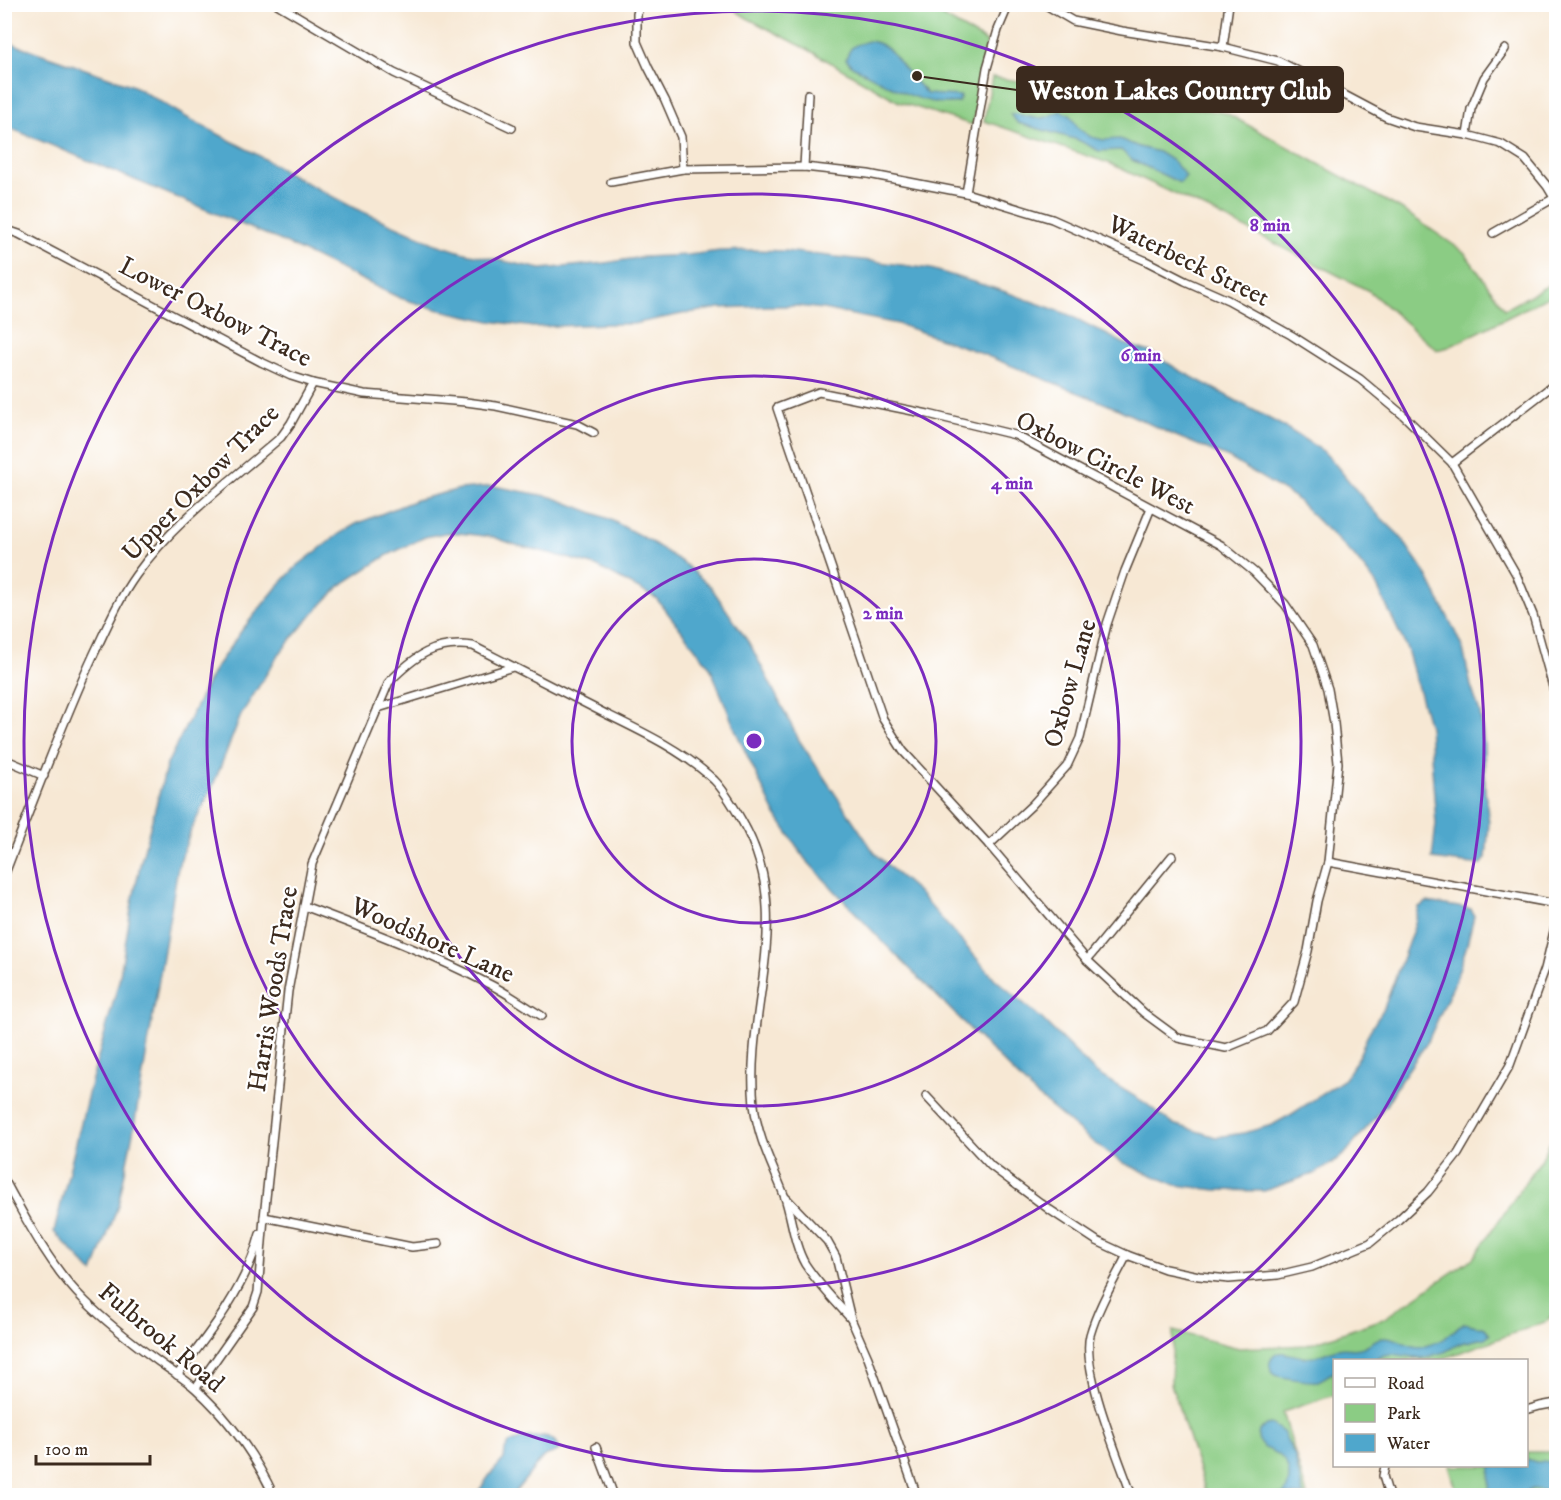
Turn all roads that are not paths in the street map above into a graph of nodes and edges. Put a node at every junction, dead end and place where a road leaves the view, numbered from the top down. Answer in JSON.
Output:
{"nodes":[{"id":1,"x":278,"y":4,"type":"edge"},
{"id":2,"x":640,"y":4,"type":"edge"},
{"id":3,"x":1009,"y":4,"type":"edge"},
{"id":4,"x":1044,"y":4,"type":"edge"},
{"id":5,"x":1229,"y":4,"type":"edge"},
{"id":6,"x":1223,"y":47,"type":"junction"},
{"id":7,"x":1505,"y":49,"type":"dead end"},
{"id":8,"x":808,"y":94,"type":"dead end"},
{"id":9,"x":512,"y":128,"type":"dead end"},
{"id":10,"x":1467,"y":135,"type":"junction"},
{"id":11,"x":804,"y":167,"type":"junction"},
{"id":12,"x":683,"y":169,"type":"junction"},
{"id":13,"x":611,"y":182,"type":"dead end"},
{"id":14,"x":966,"y":193,"type":"junction"},
{"id":15,"x":1556,"y":199,"type":"edge"},
{"id":16,"x":4,"y":229,"type":"edge"},
{"id":17,"x":1493,"y":233,"type":"dead end"},
{"id":18,"x":313,"y":383,"type":"junction"},
{"id":19,"x":1557,"y":383,"type":"edge"},
{"id":20,"x":594,"y":433,"type":"dead end"},
{"id":21,"x":1452,"y":463,"type":"junction"},
{"id":22,"x":1151,"y":507,"type":"junction"},
{"id":23,"x":513,"y":667,"type":"junction"},
{"id":24,"x":1557,"y":698,"type":"edge"},
{"id":25,"x":378,"y":708,"type":"junction"},
{"id":26,"x":4,"y":759,"type":"edge"},
{"id":27,"x":44,"y":776,"type":"junction"},
{"id":28,"x":989,"y":845,"type":"junction"},
{"id":29,"x":1172,"y":856,"type":"dead end"},
{"id":30,"x":1328,"y":862,"type":"junction"},
{"id":31,"x":4,"y":876,"type":"edge"},
{"id":32,"x":1557,"y":904,"type":"edge"},
{"id":33,"x":304,"y":906,"type":"junction"},
{"id":34,"x":1557,"y":923,"type":"edge"},
{"id":35,"x":1087,"y":960,"type":"junction"},
{"id":36,"x":542,"y":1016,"type":"dead end"},
{"id":37,"x":926,"y":1096,"type":"dead end"},
{"id":38,"x":4,"y":1179,"type":"edge"},
{"id":39,"x":785,"y":1196,"type":"junction"},
{"id":40,"x":264,"y":1217,"type":"junction"},
{"id":41,"x":438,"y":1244,"type":"dead end"},
{"id":42,"x":1127,"y":1255,"type":"junction"},
{"id":43,"x":851,"y":1319,"type":"junction"},
{"id":44,"x":177,"y":1375,"type":"junction"},
{"id":45,"x":196,"y":1388,"type":"junction"},
{"id":46,"x":1557,"y":1403,"type":"edge"},
{"id":47,"x":1528,"y":1410,"type":"edge"},
{"id":48,"x":596,"y":1447,"type":"dead end"},
{"id":49,"x":1385,"y":1467,"type":"edge"},
{"id":50,"x":274,"y":1496,"type":"edge"},
{"id":51,"x":614,"y":1496,"type":"edge"},
{"id":52,"x":917,"y":1496,"type":"edge"},
{"id":53,"x":1132,"y":1496,"type":"edge"},
{"id":54,"x":1389,"y":1496,"type":"edge"}],
"edges":[{"from":1,"to":9,"type":"street"},
{"from":2,"to":12,"type":"street"},
{"from":3,"to":14,"type":"street"},
{"from":4,"to":6,"type":"street"},
{"from":5,"to":6,"type":"street"},
{"from":6,"to":10,"type":"street"},
{"from":7,"to":10,"type":"street"},
{"from":8,"to":11,"type":"street"},
{"from":10,"to":15,"type":"street"},
{"from":11,"to":12,"type":"street","name":"Waterbeck Street"},
{"from":11,"to":14,"type":"street","name":"Waterbeck Street"},
{"from":12,"to":13,"type":"street","name":"Waterbeck Street"},
{"from":14,"to":21,"type":"street","name":"Waterbeck Street"},
{"from":15,"to":17,"type":"street"},
{"from":16,"to":18,"type":"street","name":"Lower Oxbow Trace"},
{"from":18,"to":20,"type":"street","name":"Lower Oxbow Trace"},
{"from":18,"to":27,"type":"street","name":"Upper Oxbow Trace"},
{"from":19,"to":21,"type":"street"},
{"from":21,"to":24,"type":"street","name":"Waterbeck Street"},
{"from":22,"to":28,"type":"street","name":"Oxbow Lane"},
{"from":22,"to":28,"type":"street","name":"Oxbow Circle West"},
{"from":22,"to":30,"type":"street","name":"Oxbow Circle West"},
{"from":23,"to":25,"type":"street"},
{"from":23,"to":25,"type":"street","name":"Harris Woods Trace"},
{"from":23,"to":39,"type":"street","name":"Harris Woods Trace"},
{"from":25,"to":33,"type":"street","name":"Harris Woods Trace"},
{"from":26,"to":27,"type":"street"},
{"from":27,"to":31,"type":"street","name":"Upper Oxbow Trace"},
{"from":28,"to":35,"type":"street","name":"Oxbow Circle West"},
{"from":29,"to":35,"type":"street"},
{"from":30,"to":32,"type":"street"},
{"from":30,"to":35,"type":"street","name":"Oxbow Circle West"},
{"from":33,"to":36,"type":"street","name":"Woodshore Lane"},
{"from":33,"to":40,"type":"street","name":"Harris Woods Trace"},
{"from":34,"to":42,"type":"street"},
{"from":37,"to":42,"type":"street"},
{"from":38,"to":44,"type":"street","name":"Fulbrook Road"},
{"from":39,"to":43,"type":"street","name":"Harris Woods Trace"},
{"from":39,"to":43,"type":"street","name":"Harris Woods Trace"},
{"from":40,"to":41,"type":"street"},
{"from":40,"to":44,"type":"street","name":"Harris Woods Trace"},
{"from":40,"to":45,"type":"street","name":"Harris Woods Trace"},
{"from":42,"to":53,"type":"street"},
{"from":43,"to":52,"type":"street","name":"Harris Woods Trace"},
{"from":44,"to":45,"type":"street","name":"Fulbrook Road"},
{"from":45,"to":50,"type":"street","name":"Fulbrook Road"},
{"from":46,"to":47,"type":"street"},
{"from":48,"to":51,"type":"street"},
{"from":49,"to":54,"type":"street"}]}
